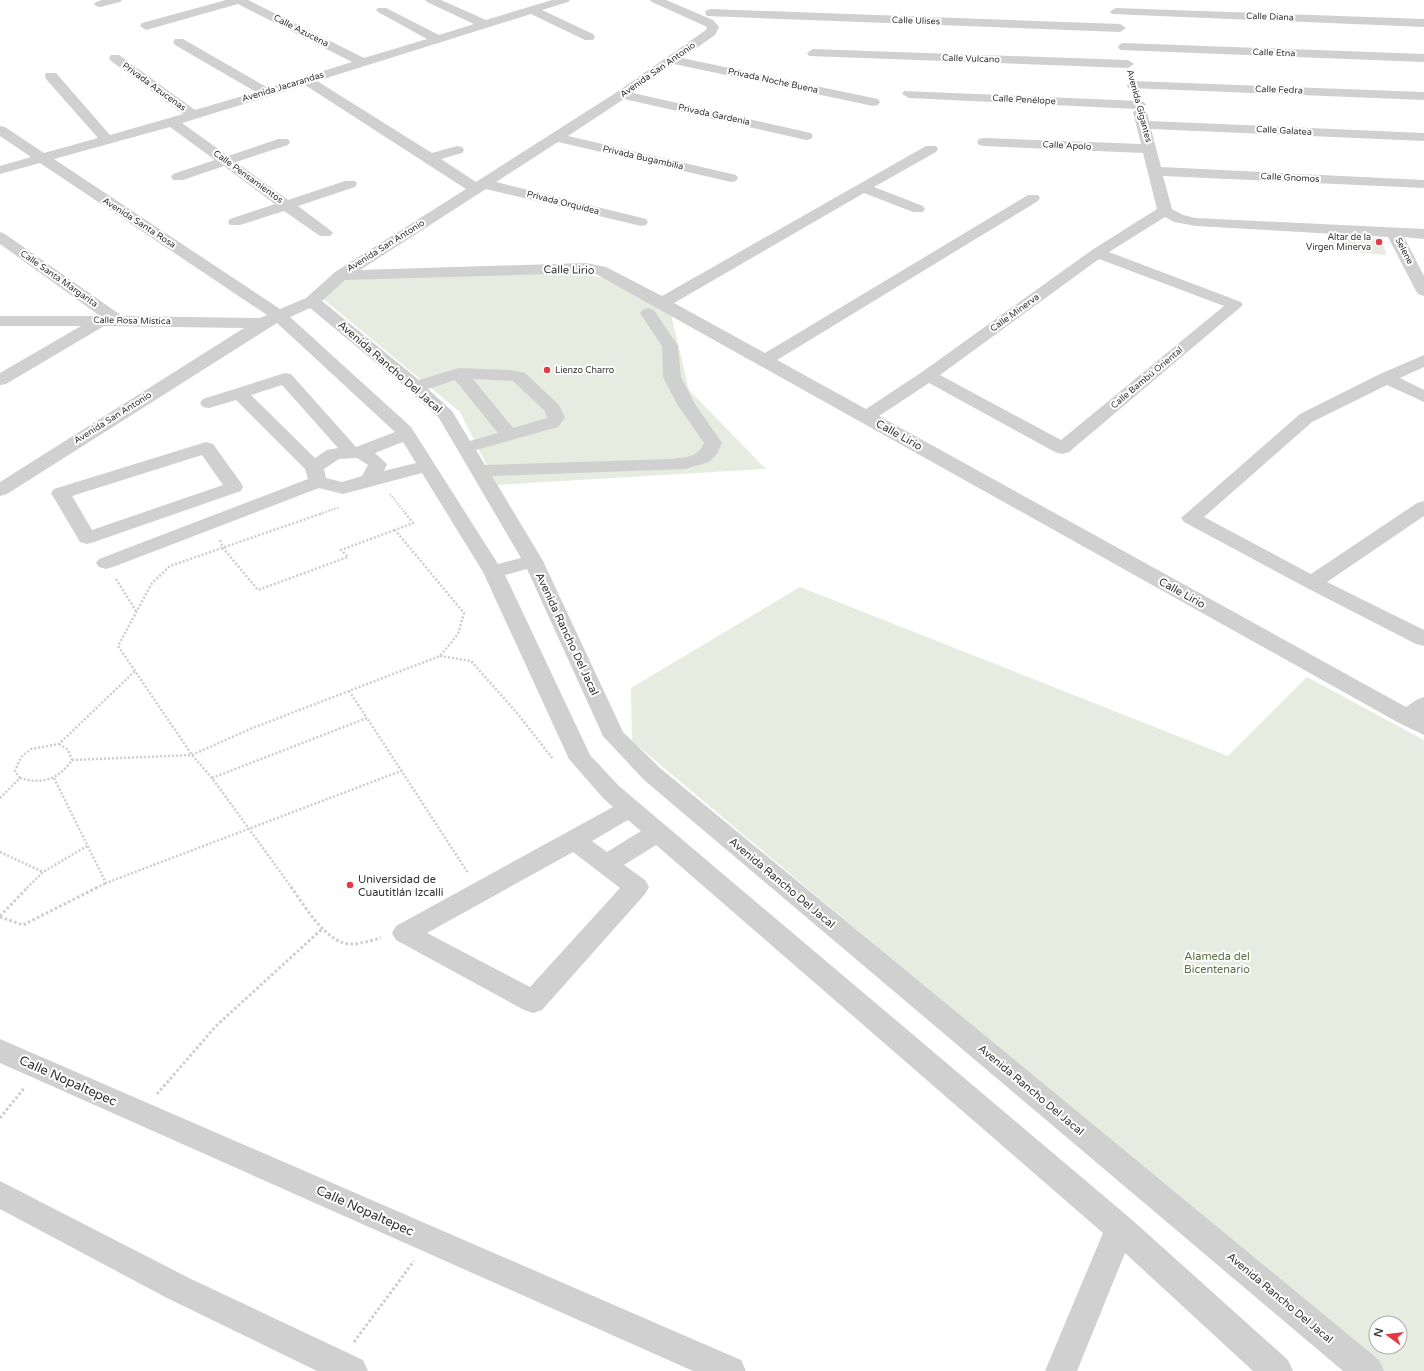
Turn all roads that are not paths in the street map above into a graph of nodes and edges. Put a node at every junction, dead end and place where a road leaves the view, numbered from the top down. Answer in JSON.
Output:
{"nodes":[{"id":1,"x":116,"y":0,"type":"edge"},
{"id":2,"x":239,"y":0,"type":"edge"},
{"id":3,"x":432,"y":0,"type":"edge"},
{"id":4,"x":564,"y":0,"type":"edge"},
{"id":5,"x":656,"y":0,"type":"edge"},
{"id":6,"x":100,"y":4,"type":"dead end"},
{"id":7,"x":1115,"y":6,"type":"edge"},
{"id":8,"x":382,"y":10,"type":"dead end"},
{"id":9,"x":532,"y":10,"type":"junction"},
{"id":10,"x":711,"y":13,"type":"dead end"},
{"id":11,"x":1424,"y":23,"type":"edge"},
{"id":12,"x":484,"y":24,"type":"junction"},
{"id":13,"x":146,"y":26,"type":"dead end"},
{"id":14,"x":1120,"y":28,"type":"junction"},
{"id":15,"x":589,"y":37,"type":"dead end"},
{"id":16,"x":437,"y":39,"type":"junction"},
{"id":17,"x":179,"y":42,"type":"dead end"},
{"id":18,"x":1124,"y":47,"type":"junction"},
{"id":19,"x":813,"y":53,"type":"dead end"},
{"id":20,"x":115,"y":58,"type":"dead end"},
{"id":21,"x":1424,"y":58,"type":"edge"},
{"id":22,"x":673,"y":60,"type":"junction"},
{"id":23,"x":363,"y":63,"type":"junction"},
{"id":24,"x":1128,"y":64,"type":"junction"},
{"id":25,"x":51,"y":76,"type":"dead end"},
{"id":26,"x":306,"y":80,"type":"junction"},
{"id":27,"x":1133,"y":85,"type":"junction"},
{"id":28,"x":266,"y":92,"type":"junction"},
{"id":29,"x":909,"y":94,"type":"dead end"},
{"id":30,"x":622,"y":95,"type":"junction"},
{"id":31,"x":1424,"y":96,"type":"edge"},
{"id":32,"x":873,"y":102,"type":"dead end"},
{"id":33,"x":1139,"y":105,"type":"junction"},
{"id":34,"x":193,"y":115,"type":"junction"},
{"id":35,"x":172,"y":122,"type":"junction"},
{"id":36,"x":1144,"y":125,"type":"junction"},
{"id":37,"x":0,"y":130,"type":"edge"},
{"id":38,"x":806,"y":136,"type":"dead end"},
{"id":39,"x":1424,"y":137,"type":"edge"},
{"id":40,"x":556,"y":138,"type":"junction"},
{"id":41,"x":107,"y":140,"type":"junction"},
{"id":42,"x":283,"y":142,"type":"dead end"},
{"id":43,"x":984,"y":142,"type":"dead end"},
{"id":44,"x":931,"y":149,"type":"dead end"},
{"id":45,"x":1150,"y":149,"type":"junction"},
{"id":46,"x":457,"y":150,"type":"dead end"},
{"id":47,"x":41,"y":158,"type":"junction"},
{"id":48,"x":430,"y":158,"type":"junction"},
{"id":49,"x":226,"y":161,"type":"junction"},
{"id":50,"x":0,"y":170,"type":"edge"},
{"id":51,"x":1155,"y":171,"type":"junction"},
{"id":52,"x":178,"y":177,"type":"dead end"},
{"id":53,"x":730,"y":178,"type":"dead end"},
{"id":54,"x":350,"y":184,"type":"dead end"},
{"id":55,"x":1424,"y":184,"type":"edge"},
{"id":56,"x":480,"y":186,"type":"junction"},
{"id":57,"x":863,"y":188,"type":"junction"},
{"id":58,"x":1032,"y":198,"type":"dead end"},
{"id":59,"x":286,"y":205,"type":"junction"},
{"id":60,"x":918,"y":209,"type":"dead end"},
{"id":61,"x":1165,"y":211,"type":"junction"},
{"id":62,"x":235,"y":222,"type":"dead end"},
{"id":63,"x":641,"y":222,"type":"dead end"},
{"id":64,"x":325,"y":233,"type":"dead end"},
{"id":65,"x":1394,"y":233,"type":"junction"},
{"id":66,"x":1424,"y":234,"type":"edge"},
{"id":67,"x":0,"y":237,"type":"edge"},
{"id":68,"x":1097,"y":253,"type":"junction"},
{"id":69,"x":341,"y":275,"type":"junction"},
{"id":70,"x":1424,"y":289,"type":"edge"},
{"id":71,"x":312,"y":301,"type":"junction"},
{"id":72,"x":655,"y":308,"type":"junction"},
{"id":73,"x":271,"y":320,"type":"junction"},
{"id":74,"x":0,"y":321,"type":"edge"},
{"id":75,"x":101,"y":321,"type":"junction"},
{"id":76,"x":118,"y":321,"type":"junction"},
{"id":77,"x":765,"y":360,"type":"junction"},
{"id":78,"x":1424,"y":360,"type":"edge"},
{"id":79,"x":459,"y":373,"type":"junction"},
{"id":80,"x":928,"y":376,"type":"junction"},
{"id":81,"x":1386,"y":378,"type":"junction"},
{"id":82,"x":0,"y":380,"type":"edge"},
{"id":83,"x":416,"y":387,"type":"junction"},
{"id":84,"x":240,"y":393,"type":"junction"},
{"id":85,"x":1424,"y":397,"type":"edge"},
{"id":86,"x":210,"y":403,"type":"dead end"},
{"id":87,"x":865,"y":417,"type":"junction"},
{"id":88,"x":406,"y":434,"type":"junction"},
{"id":89,"x":509,"y":435,"type":"junction"},
{"id":90,"x":465,"y":448,"type":"junction"},
{"id":91,"x":357,"y":452,"type":"junction"},
{"id":92,"x":426,"y":466,"type":"junction"},
{"id":93,"x":479,"y":471,"type":"junction"},
{"id":94,"x":316,"y":475,"type":"junction"},
{"id":95,"x":369,"y":480,"type":"junction"},
{"id":96,"x":0,"y":490,"type":"edge"},
{"id":97,"x":193,"y":502,"type":"junction"},
{"id":98,"x":1424,"y":507,"type":"edge"},
{"id":99,"x":212,"y":523,"type":"junction"},
{"id":100,"x":533,"y":561,"type":"junction"},
{"id":101,"x":106,"y":563,"type":"road end"},
{"id":102,"x":492,"y":572,"type":"junction"},
{"id":103,"x":1312,"y":583,"type":"junction"},
{"id":104,"x":1424,"y":639,"type":"edge"},
{"id":105,"x":1418,"y":717,"type":"edge"},
{"id":106,"x":630,"y":808,"type":"junction"},
{"id":107,"x":658,"y":832,"type":"junction"},
{"id":108,"x":574,"y":840,"type":"junction"},
{"id":109,"x":606,"y":864,"type":"junction"},
{"id":110,"x":0,"y":1051,"type":"edge"},
{"id":111,"x":0,"y":1194,"type":"edge"},
{"id":112,"x":1120,"y":1229,"type":"junction"},
{"id":113,"x":330,"y":1366,"type":"edge"},
{"id":114,"x":730,"y":1371,"type":"edge"},
{"id":115,"x":1061,"y":1371,"type":"edge"},
{"id":116,"x":1277,"y":1371,"type":"edge"},
{"id":117,"x":1368,"y":1371,"type":"edge"}],
"edges":[{"from":1,"to":6,"type":"street"},
{"from":2,"to":13,"type":"street"},
{"from":2,"to":23,"type":"street","name":"Calle Azucena"},
{"from":3,"to":12,"type":"street"},
{"from":4,"to":9,"type":"street","name":"Avenida Jacarandas"},
{"from":5,"to":22,"type":"street","name":"Avenida San Antonio"},
{"from":7,"to":11,"type":"street","name":"Calle Diana"},
{"from":7,"to":14,"type":"street","name":"Avenida Gigantes"},
{"from":8,"to":16,"type":"street"},
{"from":9,"to":12,"type":"street","name":"Avenida Jacarandas"},
{"from":9,"to":15,"type":"street"},
{"from":10,"to":14,"type":"street","name":"Calle Ulises"},
{"from":12,"to":16,"type":"street","name":"Avenida Jacarandas"},
{"from":14,"to":18,"type":"street","name":"Avenida Gigantes"},
{"from":16,"to":23,"type":"street","name":"Avenida Jacarandas"},
{"from":17,"to":28,"type":"street"},
{"from":18,"to":21,"type":"street","name":"Calle Etna"},
{"from":18,"to":24,"type":"street","name":"Avenida Gigantes"},
{"from":19,"to":24,"type":"street","name":"Calle Vulcano"},
{"from":20,"to":34,"type":"street","name":"Privada Azucenas"},
{"from":22,"to":30,"type":"street","name":"Avenida San Antonio"},
{"from":22,"to":32,"type":"street","name":"Privada Noche Buena"},
{"from":23,"to":26,"type":"street","name":"Avenida Jacarandas"},
{"from":24,"to":27,"type":"street","name":"Avenida Gigantes"},
{"from":25,"to":41,"type":"street"},
{"from":26,"to":28,"type":"street","name":"Avenida Jacarandas"},
{"from":26,"to":48,"type":"street"},
{"from":27,"to":31,"type":"street","name":"Calle Fedra"},
{"from":27,"to":33,"type":"street","name":"Avenida Gigantes"},
{"from":28,"to":34,"type":"street","name":"Avenida Jacarandas"},
{"from":29,"to":33,"type":"street","name":"Calle Penélope"},
{"from":30,"to":38,"type":"street","name":"Privada Gardenia"},
{"from":30,"to":40,"type":"street","name":"Avenida San Antonio"},
{"from":33,"to":36,"type":"street","name":"Avenida Gigantes"},
{"from":34,"to":35,"type":"street","name":"Avenida Jacarandas"},
{"from":35,"to":41,"type":"street","name":"Avenida Jacarandas"},
{"from":35,"to":49,"type":"street","name":"Calle Pensamientos"},
{"from":36,"to":39,"type":"street","name":"Calle Galatea"},
{"from":36,"to":45,"type":"street","name":"Avenida Gigantes"},
{"from":37,"to":47,"type":"street","name":"Avenida Santa Rosa"},
{"from":40,"to":53,"type":"street","name":"Privada Bugambilia"},
{"from":40,"to":56,"type":"street","name":"Avenida San Antonio"},
{"from":41,"to":47,"type":"street","name":"Avenida Jacarandas"},
{"from":42,"to":49,"type":"street"},
{"from":43,"to":45,"type":"street","name":"Calle Apolo"},
{"from":44,"to":57,"type":"street"},
{"from":45,"to":51,"type":"street","name":"Avenida Gigantes"},
{"from":46,"to":48,"type":"street"},
{"from":47,"to":50,"type":"street","name":"Avenida Jacarandas"},
{"from":47,"to":73,"type":"street","name":"Avenida Santa Rosa"},
{"from":48,"to":56,"type":"street"},
{"from":49,"to":52,"type":"street"},
{"from":49,"to":59,"type":"street","name":"Calle Pensamientos"},
{"from":51,"to":55,"type":"street","name":"Calle Gnomos"},
{"from":51,"to":61,"type":"street","name":"Avenida Gigantes"},
{"from":54,"to":59,"type":"street"},
{"from":56,"to":63,"type":"street","name":"Privada Orquídea"},
{"from":56,"to":69,"type":"street","name":"Avenida San Antonio"},
{"from":57,"to":60,"type":"street"},
{"from":57,"to":72,"type":"street"},
{"from":58,"to":77,"type":"street"},
{"from":59,"to":62,"type":"street"},
{"from":59,"to":64,"type":"street","name":"Calle Pensamientos"},
{"from":61,"to":65,"type":"street"},
{"from":61,"to":68,"type":"street","name":"Calle Minerva"},
{"from":65,"to":66,"type":"street"},
{"from":65,"to":70,"type":"street","name":"Selene"},
{"from":67,"to":76,"type":"street","name":"Calle Santa Margarita"},
{"from":68,"to":80,"type":"street","name":"Calle Minerva"},
{"from":68,"to":80,"type":"street","name":"Calle Bambú Oriental"},
{"from":69,"to":71,"type":"street","name":"Avenida San Antonio"},
{"from":69,"to":72,"type":"street","name":"Calle Lirio"},
{"from":71,"to":73,"type":"street","name":"Avenida San Antonio"},
{"from":71,"to":83,"type":"street","name":"Avenida Rancho Del Jacal"},
{"from":72,"to":77,"type":"street","name":"Calle Lirio"},
{"from":72,"to":93,"type":"street"},
{"from":73,"to":76,"type":"street","name":"Calle Rosa Mística"},
{"from":73,"to":88,"type":"street"},
{"from":73,"to":96,"type":"street","name":"Avenida San Antonio"},
{"from":74,"to":75,"type":"street","name":"Calle Rosa Mística"},
{"from":75,"to":76,"type":"street","name":"Calle Rosa Mística"},
{"from":75,"to":82,"type":"street"},
{"from":77,"to":87,"type":"street","name":"Calle Lirio"},
{"from":78,"to":81,"type":"street"},
{"from":79,"to":83,"type":"street"},
{"from":79,"to":89,"type":"street"},
{"from":79,"to":89,"type":"street"},
{"from":80,"to":87,"type":"street","name":"Calle Minerva"},
{"from":81,"to":85,"type":"street"},
{"from":81,"to":103,"type":"street"},
{"from":83,"to":90,"type":"street","name":"Avenida Rancho Del Jacal"},
{"from":84,"to":86,"type":"street"},
{"from":84,"to":91,"type":"street"},
{"from":84,"to":94,"type":"street"},
{"from":87,"to":105,"type":"street","name":"Calle Lirio"},
{"from":88,"to":91,"type":"street"},
{"from":88,"to":92,"type":"street"},
{"from":89,"to":90,"type":"street"},
{"from":90,"to":93,"type":"street","name":"Avenida Rancho Del Jacal"},
{"from":91,"to":94,"type":"street"},
{"from":91,"to":95,"type":"street"},
{"from":92,"to":95,"type":"street"},
{"from":92,"to":102,"type":"street"},
{"from":93,"to":100,"type":"street","name":"Avenida Rancho Del Jacal"},
{"from":94,"to":95,"type":"street"},
{"from":94,"to":99,"type":"street"},
{"from":97,"to":97,"type":"street"},
{"from":97,"to":99,"type":"street"},
{"from":98,"to":103,"type":"street"},
{"from":99,"to":101,"type":"street"},
{"from":100,"to":102,"type":"street"},
{"from":100,"to":117,"type":"street","name":"Avenida Rancho Del Jacal"},
{"from":102,"to":106,"type":"street"},
{"from":103,"to":104,"type":"street"},
{"from":106,"to":107,"type":"street"},
{"from":106,"to":108,"type":"street"},
{"from":107,"to":109,"type":"street"},
{"from":107,"to":112,"type":"street"},
{"from":108,"to":109,"type":"street"},
{"from":108,"to":109,"type":"street"},
{"from":110,"to":114,"type":"street","name":"Calle Nopaltepec"},
{"from":111,"to":113,"type":"street"},
{"from":112,"to":115,"type":"street"},
{"from":112,"to":116,"type":"street"}]}
